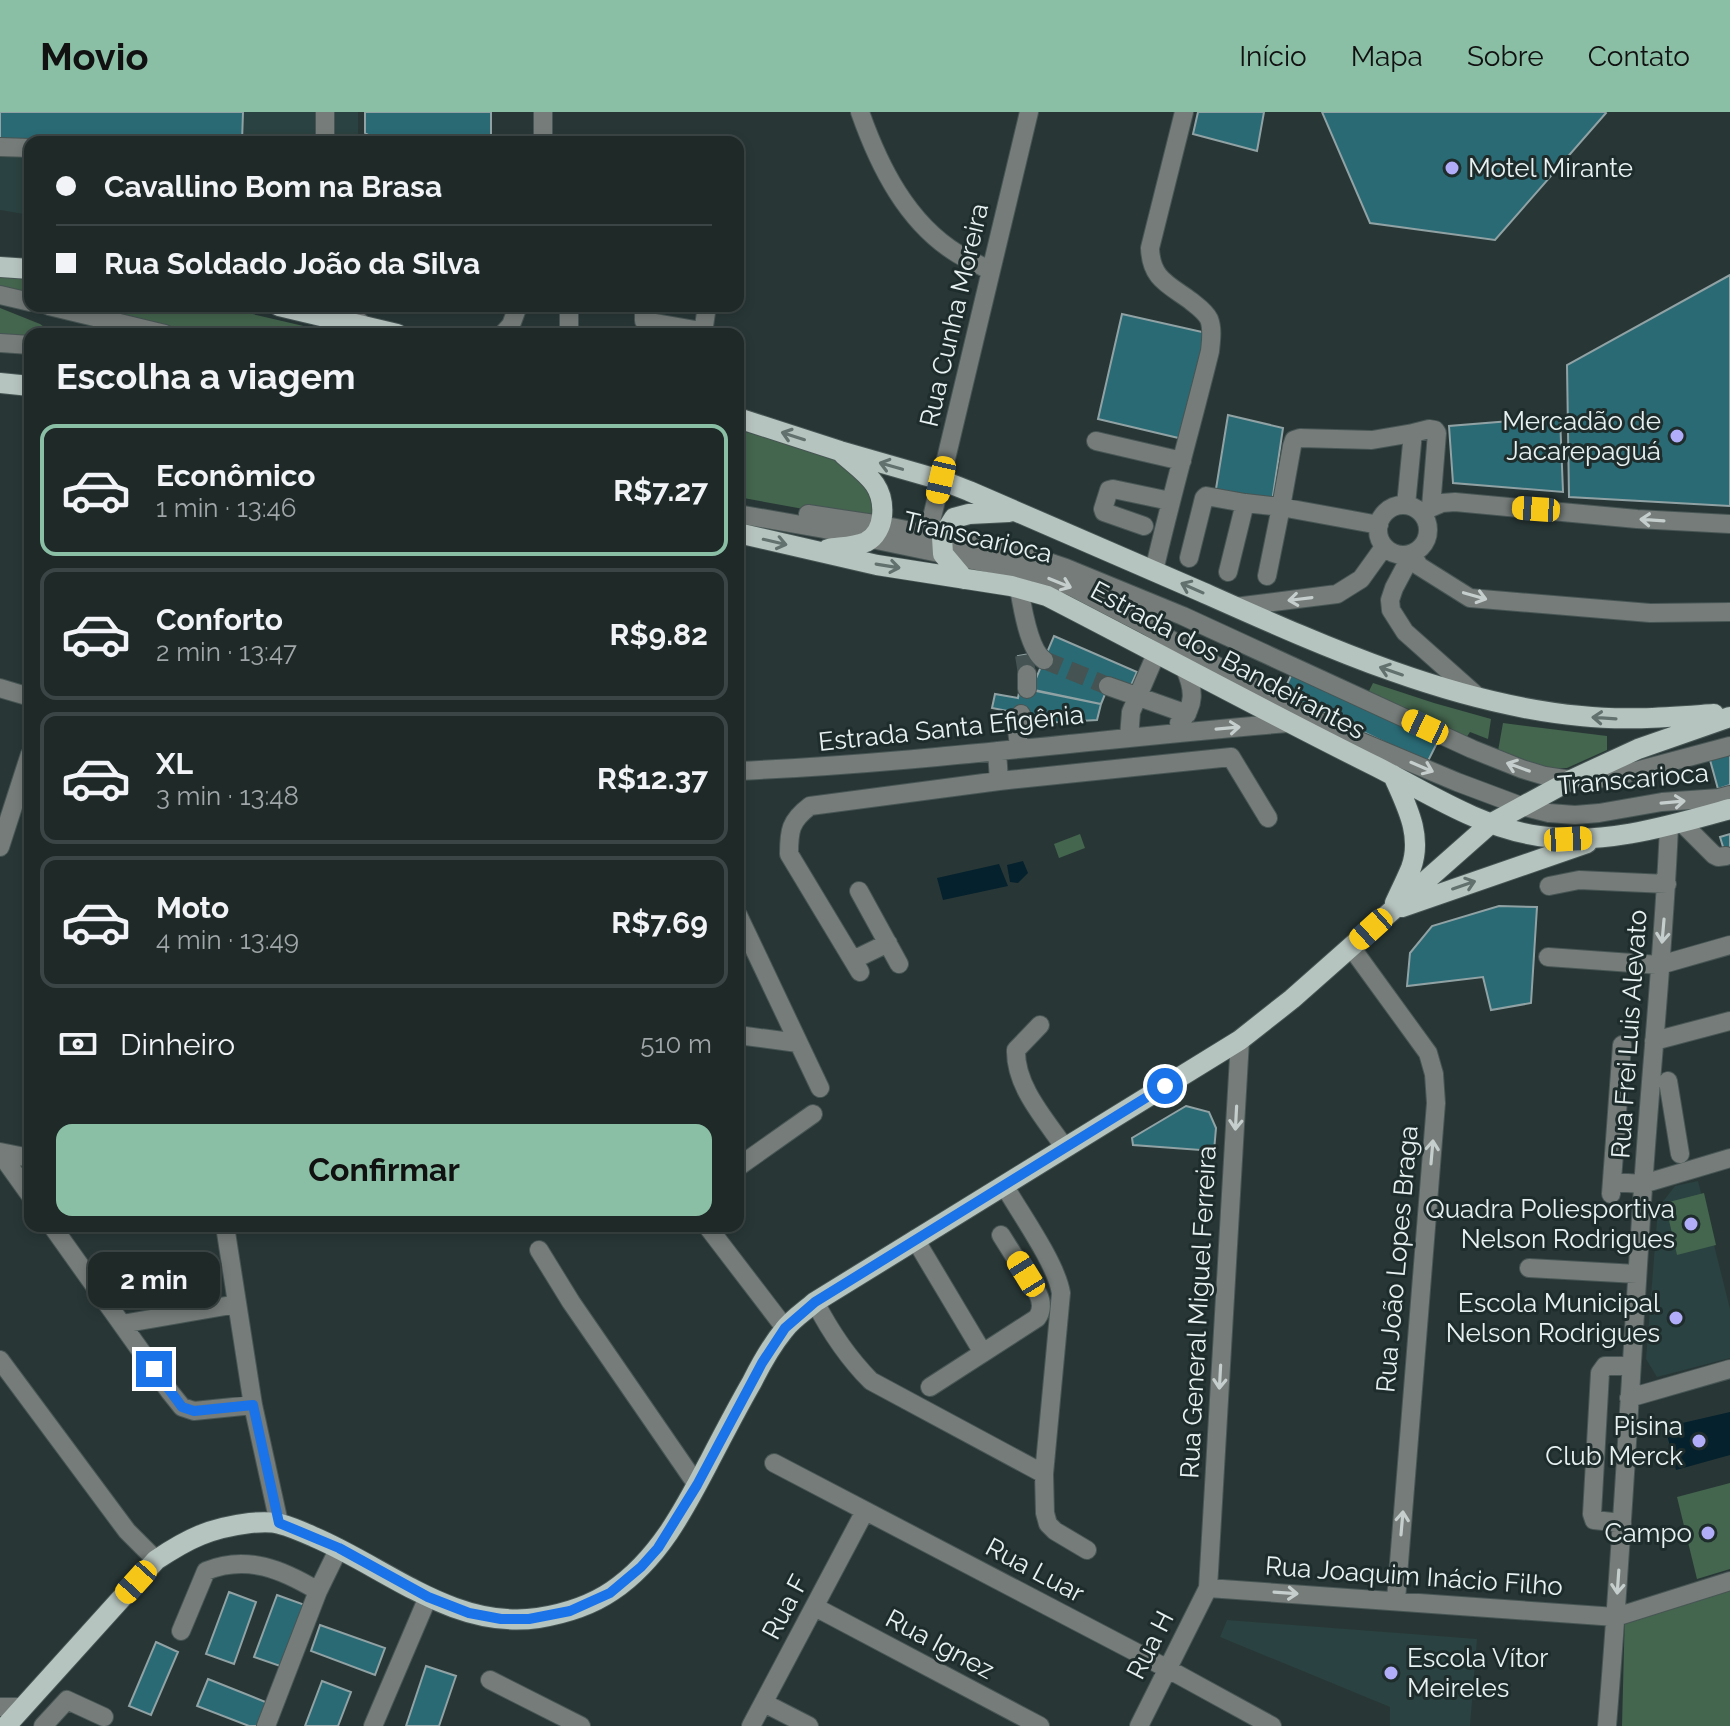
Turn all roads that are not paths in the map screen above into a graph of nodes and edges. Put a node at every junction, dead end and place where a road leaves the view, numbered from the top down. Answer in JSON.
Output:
{"nodes":[{"id":1,"x":325,"y":112,"type":"edge"},
{"id":2,"x":543,"y":112,"type":"edge"},
{"id":3,"x":860,"y":112,"type":"edge"},
{"id":4,"x":1029,"y":112,"type":"edge"},
{"id":5,"x":1184,"y":112,"type":"edge"},
{"id":6,"x":325,"y":136,"type":"edge"},
{"id":7,"x":544,"y":136,"type":"edge"},
{"id":8,"x":0,"y":147,"type":"edge"},
{"id":9,"x":24,"y":148,"type":"edge"},
{"id":10,"x":0,"y":267,"type":"edge"},
{"id":11,"x":24,"y":269,"type":"edge"},
{"id":12,"x":991,"y":271,"type":"junction"},
{"id":13,"x":0,"y":295,"type":"edge"},
{"id":14,"x":24,"y":301,"type":"edge"},
{"id":15,"x":74,"y":312,"type":"edge"},
{"id":16,"x":304,"y":312,"type":"edge"},
{"id":17,"x":349,"y":312,"type":"edge"},
{"id":18,"x":644,"y":312,"type":"edge"},
{"id":19,"x":365,"y":327,"type":"junction"},
{"id":20,"x":140,"y":328,"type":"edge"},
{"id":21,"x":370,"y":328,"type":"edge"},
{"id":22,"x":684,"y":328,"type":"edge"},
{"id":23,"x":0,"y":343,"type":"edge"},
{"id":24,"x":24,"y":345,"type":"edge"},
{"id":25,"x":0,"y":383,"type":"edge"},
{"id":26,"x":24,"y":385,"type":"edge"},
{"id":27,"x":744,"y":420,"type":"edge"},
{"id":28,"x":1096,"y":441,"type":"dead end"},
{"id":29,"x":840,"y":451,"type":"junction"},
{"id":30,"x":1182,"y":461,"type":"junction"},
{"id":31,"x":941,"y":480,"type":"junction"},
{"id":32,"x":1170,"y":501,"type":"junction"},
{"id":33,"x":744,"y":503,"type":"edge"},
{"id":34,"x":1245,"y":503,"type":"junction"},
{"id":35,"x":1281,"y":507,"type":"junction"},
{"id":36,"x":1419,"y":508,"type":"junction"},
{"id":37,"x":1017,"y":512,"type":"junction"},
{"id":38,"x":744,"y":515,"type":"edge"},
{"id":39,"x":1730,"y":524,"type":"edge"},
{"id":40,"x":1144,"y":526,"type":"dead end"},
{"id":41,"x":876,"y":533,"type":"junction"},
{"id":42,"x":744,"y":534,"type":"edge"},
{"id":43,"x":1381,"y":537,"type":"junction"},
{"id":44,"x":937,"y":550,"type":"junction"},
{"id":45,"x":812,"y":551,"type":"junction"},
{"id":46,"x":1189,"y":558,"type":"dead end"},
{"id":47,"x":1416,"y":560,"type":"junction"},
{"id":48,"x":1154,"y":571,"type":"junction"},
{"id":49,"x":1228,"y":572,"type":"dead end"},
{"id":50,"x":1267,"y":576,"type":"dead end"},
{"id":51,"x":1019,"y":588,"type":"junction"},
{"id":52,"x":1235,"y":607,"type":"junction"},
{"id":53,"x":1023,"y":612,"type":"junction"},
{"id":54,"x":1730,"y":612,"type":"edge"},
{"id":55,"x":1156,"y":654,"type":"junction"},
{"id":56,"x":1044,"y":660,"type":"tunnel mouth"},
{"id":57,"x":1185,"y":669,"type":"junction"},
{"id":58,"x":1026,"y":673,"type":"tunnel mouth"},
{"id":59,"x":1108,"y":686,"type":"tunnel mouth"},
{"id":60,"x":0,"y":688,"type":"edge"},
{"id":61,"x":24,"y":695,"type":"edge"},
{"id":62,"x":1477,"y":696,"type":"junction"},
{"id":63,"x":1137,"y":697,"type":"junction"},
{"id":64,"x":1021,"y":714,"type":"dead end"},
{"id":65,"x":1187,"y":714,"type":"junction"},
{"id":66,"x":1730,"y":715,"type":"edge"},
{"id":67,"x":1288,"y":723,"type":"junction"},
{"id":68,"x":1168,"y":733,"type":"junction"},
{"id":69,"x":1129,"y":737,"type":"junction"},
{"id":70,"x":1730,"y":746,"type":"edge"},
{"id":71,"x":1019,"y":748,"type":"junction"},
{"id":72,"x":997,"y":751,"type":"junction"},
{"id":73,"x":744,"y":771,"type":"edge"},
{"id":74,"x":24,"y":773,"type":"edge"},
{"id":75,"x":1393,"y":775,"type":"junction"},
{"id":76,"x":1571,"y":780,"type":"junction"},
{"id":77,"x":999,"y":781,"type":"junction"},
{"id":78,"x":1730,"y":795,"type":"edge"},
{"id":79,"x":1521,"y":806,"type":"junction"},
{"id":80,"x":1730,"y":809,"type":"edge"},
{"id":81,"x":1268,"y":818,"type":"dead end"},
{"id":82,"x":1490,"y":824,"type":"junction"},
{"id":83,"x":1676,"y":824,"type":"junction"},
{"id":84,"x":1604,"y":837,"type":"junction"},
{"id":85,"x":0,"y":847,"type":"edge"},
{"id":86,"x":1726,"y":856,"type":"dead end"},
{"id":87,"x":1667,"y":884,"type":"junction"},
{"id":88,"x":1549,"y":886,"type":"dead end"},
{"id":89,"x":859,"y":891,"type":"dead end"},
{"id":90,"x":1391,"y":911,"type":"junction"},
{"id":91,"x":744,"y":931,"type":"edge"},
{"id":92,"x":888,"y":943,"type":"junction"},
{"id":93,"x":1730,"y":945,"type":"edge"},
{"id":94,"x":1351,"y":947,"type":"junction"},
{"id":95,"x":1548,"y":957,"type":"dead end"},
{"id":96,"x":899,"y":964,"type":"dead end"},
{"id":97,"x":1660,"y":965,"type":"junction"},
{"id":98,"x":1040,"y":1025,"type":"dead end"},
{"id":99,"x":1728,"y":1028,"type":"edge"},
{"id":100,"x":744,"y":1036,"type":"edge"},
{"id":101,"x":1240,"y":1040,"type":"junction"},
{"id":102,"x":798,"y":1043,"type":"junction"},
{"id":103,"x":1654,"y":1050,"type":"junction"},
{"id":104,"x":1668,"y":1081,"type":"dead end"},
{"id":105,"x":820,"y":1088,"type":"dead end"},
{"id":106,"x":813,"y":1114,"type":"dead end"},
{"id":107,"x":1649,"y":1116,"type":"junction"},
{"id":108,"x":1674,"y":1117,"type":"junction"},
{"id":109,"x":1065,"y":1148,"type":"junction"},
{"id":110,"x":0,"y":1153,"type":"edge"},
{"id":111,"x":1680,"y":1154,"type":"dead end"},
{"id":112,"x":24,"y":1157,"type":"edge"},
{"id":113,"x":1730,"y":1158,"type":"edge"},
{"id":114,"x":744,"y":1163,"type":"edge"},
{"id":115,"x":1643,"y":1184,"type":"junction"},
{"id":116,"x":1004,"y":1185,"type":"junction"},
{"id":117,"x":24,"y":1187,"type":"edge"},
{"id":118,"x":56,"y":1232,"type":"edge"},
{"id":119,"x":226,"y":1232,"type":"edge"},
{"id":120,"x":712,"y":1232,"type":"edge"},
{"id":121,"x":1001,"y":1235,"type":"dead end"},
{"id":122,"x":915,"y":1239,"type":"junction"},
{"id":123,"x":539,"y":1250,"type":"dead end"},
{"id":124,"x":1529,"y":1268,"type":"dead end"},
{"id":125,"x":1637,"y":1274,"type":"junction"},
{"id":126,"x":815,"y":1302,"type":"junction"},
{"id":127,"x":237,"y":1304,"type":"junction"},
{"id":128,"x":122,"y":1324,"type":"junction"},
{"id":129,"x":785,"y":1328,"type":"junction"},
{"id":130,"x":983,"y":1353,"type":"junction"},
{"id":131,"x":0,"y":1360,"type":"edge"},
{"id":132,"x":1631,"y":1366,"type":"junction"},
{"id":133,"x":1730,"y":1369,"type":"edge"},
{"id":134,"x":930,"y":1387,"type":"dead end"},
{"id":135,"x":1629,"y":1398,"type":"junction"},
{"id":136,"x":253,"y":1405,"type":"junction"},
{"id":137,"x":774,"y":1463,"type":"dead end"},
{"id":138,"x":1044,"y":1474,"type":"junction"},
{"id":139,"x":697,"y":1485,"type":"junction"},
{"id":140,"x":865,"y":1511,"type":"junction"},
{"id":141,"x":279,"y":1523,"type":"junction"},
{"id":142,"x":1622,"y":1523,"type":"junction"},
{"id":143,"x":339,"y":1548,"type":"junction"},
{"id":144,"x":1087,"y":1550,"type":"dead end"},
{"id":145,"x":156,"y":1560,"type":"junction"},
{"id":146,"x":1730,"y":1581,"type":"edge"},
{"id":147,"x":1208,"y":1588,"type":"junction"},
{"id":148,"x":318,"y":1591,"type":"junction"},
{"id":149,"x":428,"y":1597,"type":"junction"},
{"id":150,"x":1396,"y":1600,"type":"junction"},
{"id":151,"x":815,"y":1607,"type":"junction"},
{"id":152,"x":1616,"y":1617,"type":"junction"},
{"id":153,"x":181,"y":1631,"type":"dead end"},
{"id":154,"x":1168,"y":1669,"type":"junction"},
{"id":155,"x":490,"y":1680,"type":"dead end"},
{"id":156,"x":764,"y":1703,"type":"junction"},
{"id":157,"x":0,"y":1707,"type":"edge"},
{"id":158,"x":23,"y":1707,"type":"junction"},
{"id":159,"x":104,"y":1717,"type":"dead end"},
{"id":160,"x":6,"y":1726,"type":"edge"},
{"id":161,"x":43,"y":1726,"type":"edge"},
{"id":162,"x":266,"y":1726,"type":"edge"},
{"id":163,"x":373,"y":1726,"type":"edge"},
{"id":164,"x":581,"y":1726,"type":"edge"},
{"id":165,"x":751,"y":1726,"type":"edge"},
{"id":166,"x":809,"y":1726,"type":"edge"},
{"id":167,"x":1040,"y":1726,"type":"edge"},
{"id":168,"x":1139,"y":1726,"type":"edge"},
{"id":169,"x":1272,"y":1726,"type":"edge"},
{"id":170,"x":1607,"y":1726,"type":"edge"}],
"edges":[{"from":1,"to":6,"type":"street"},
{"from":2,"to":7,"type":"street"},
{"from":3,"to":12,"type":"street"},
{"from":4,"to":12,"type":"street","name":"Rua Cunha Moreira"},
{"from":5,"to":30,"type":"street"},
{"from":8,"to":9,"type":"street"},
{"from":10,"to":11,"type":"main road"},
{"from":12,"to":31,"type":"street","name":"Rua Cunha Moreira"},
{"from":13,"to":14,"type":"street"},
{"from":15,"to":20,"type":"street"},
{"from":16,"to":19,"type":"main road"},
{"from":17,"to":19,"type":"street"},
{"from":18,"to":22,"type":"street"},
{"from":19,"to":21,"type":"main road"},
{"from":23,"to":24,"type":"street"},
{"from":25,"to":26,"type":"main road"},
{"from":29,"to":27,"type":"main road","name":"Estrada dos Bandeirantes","one_way":true},
{"from":28,"to":30,"type":"street"},
{"from":31,"to":29,"type":"main road","name":"Estrada dos Bandeirantes","one_way":true},
{"from":29,"to":41,"type":"main road"},
{"from":30,"to":32,"type":"street"},
{"from":31,"to":37,"type":"main road","name":"Estrada dos Bandeirantes"},
{"from":31,"to":44,"type":"street","name":"Rua Cunha Moreira"},
{"from":32,"to":40,"type":"street"},
{"from":32,"to":48,"type":"street"},
{"from":33,"to":41,"type":"street","name":"Transcarioca"},
{"from":34,"to":35,"type":"street"},
{"from":34,"to":46,"type":"street"},
{"from":34,"to":49,"type":"street"},
{"from":35,"to":36,"type":"street"},
{"from":35,"to":43,"type":"street"},
{"from":35,"to":50,"type":"street"},
{"from":39,"to":36,"type":"street","one_way":true},
{"from":36,"to":43,"type":"street"},
{"from":36,"to":47,"type":"street"},
{"from":37,"to":44,"type":"main road"},
{"from":37,"to":48,"type":"main road","name":"Estrada dos Bandeirantes"},
{"from":38,"to":41,"type":"street","name":"Transcarioca"},
{"from":41,"to":44,"type":"street","name":"Transcarioca"},
{"from":41,"to":45,"type":"main road"},
{"from":42,"to":45,"type":"main road","one_way":true},
{"from":43,"to":47,"type":"street"},
{"from":43,"to":52,"type":"street","one_way":true},
{"from":45,"to":44,"type":"main road","one_way":true},
{"from":44,"to":51,"type":"main road","name":"Estrada dos Bandeirantes"},
{"from":76,"to":44,"type":"street","name":"Transcarioca","one_way":true},
{"from":44,"to":79,"type":"street","name":"Transcarioca","one_way":true},
{"from":47,"to":54,"type":"street","one_way":true},
{"from":47,"to":62,"type":"street"},
{"from":52,"to":48,"type":"main road","name":"Estrada dos Bandeirantes","one_way":true},
{"from":51,"to":53,"type":"street"},
{"from":51,"to":55,"type":"main road","name":"Estrada dos Bandeirantes"},
{"from":62,"to":52,"type":"main road","name":"Estrada dos Bandeirantes","one_way":true},
{"from":53,"to":56,"type":"street"},
{"from":53,"to":58,"type":"street"},
{"from":55,"to":57,"type":"main road","name":"Estrada dos Bandeirantes"},
{"from":55,"to":63,"type":"street"},
{"from":57,"to":65,"type":"street"},
{"from":57,"to":67,"type":"main road","name":"Estrada dos Bandeirantes"},
{"from":59,"to":63,"type":"street"},
{"from":60,"to":61,"type":"street"},
{"from":66,"to":62,"type":"main road","name":"Estrada dos Bandeirantes","one_way":true},
{"from":63,"to":65,"type":"street"},
{"from":63,"to":69,"type":"street"},
{"from":64,"to":71,"type":"street"},
{"from":65,"to":68,"type":"street"},
{"from":66,"to":76,"type":"main road"},
{"from":68,"to":67,"type":"street","name":"Estrada Santa Efigênia","one_way":true},
{"from":67,"to":75,"type":"main road","name":"Estrada dos Bandeirantes"},
{"from":68,"to":69,"type":"street","name":"Estrada Santa Efigênia"},
{"from":69,"to":71,"type":"street","name":"Estrada Santa Efigênia"},
{"from":70,"to":76,"type":"street","name":"Transcarioca"},
{"from":71,"to":72,"type":"street","name":"Estrada Santa Efigênia"},
{"from":72,"to":73,"type":"street","name":"Estrada Santa Efigênia"},
{"from":72,"to":77,"type":"street"},
{"from":74,"to":85,"type":"street"},
{"from":75,"to":82,"type":"main road","name":"Estrada dos Bandeirantes"},
{"from":75,"to":90,"type":"main road"},
{"from":76,"to":79,"type":"main road"},
{"from":77,"to":81,"type":"street"},
{"from":77,"to":92,"type":"street"},
{"from":79,"to":78,"type":"street","name":"Transcarioca","one_way":true},
{"from":79,"to":82,"type":"main road"},
{"from":80,"to":83,"type":"main road","name":"Estrada dos Bandeirantes"},
{"from":82,"to":84,"type":"main road","name":"Estrada dos Bandeirantes"},
{"from":82,"to":90,"type":"main road"},
{"from":83,"to":84,"type":"main road","name":"Estrada dos Bandeirantes"},
{"from":83,"to":86,"type":"street"},
{"from":83,"to":87,"type":"street","name":"Rua Frei Luis Alevato"},
{"from":90,"to":84,"type":"main road","one_way":true},
{"from":87,"to":88,"type":"street"},
{"from":87,"to":97,"type":"street","name":"Rua Frei Luis Alevato","one_way":true},
{"from":89,"to":92,"type":"street"},
{"from":90,"to":94,"type":"main road"},
{"from":91,"to":102,"type":"street"},
{"from":92,"to":96,"type":"street"},
{"from":93,"to":97,"type":"street"},
{"from":94,"to":101,"type":"main road"},
{"from":150,"to":94,"type":"street","name":"Rua João Lopes Braga","one_way":true},
{"from":95,"to":97,"type":"street"},
{"from":97,"to":103,"type":"street","name":"Rua Frei Luis Alevato"},
{"from":98,"to":109,"type":"street"},
{"from":99,"to":103,"type":"street"},
{"from":100,"to":102,"type":"street"},
{"from":101,"to":109,"type":"main road"},
{"from":101,"to":147,"type":"street","name":"Rua General Miguel Ferreira","one_way":true},
{"from":102,"to":105,"type":"street"},
{"from":103,"to":107,"type":"street","name":"Rua Frei Luis Alevato"},
{"from":103,"to":115,"type":"street"},
{"from":104,"to":108,"type":"street"},
{"from":106,"to":114,"type":"street"},
{"from":107,"to":108,"type":"street"},
{"from":107,"to":115,"type":"street","name":"Rua Frei Luis Alevato"},
{"from":108,"to":111,"type":"street"},
{"from":109,"to":116,"type":"main road"},
{"from":110,"to":112,"type":"street"},
{"from":110,"to":117,"type":"street"},
{"from":113,"to":115,"type":"street"},
{"from":115,"to":125,"type":"street","name":"Rua Frei Luis Alevato"},
{"from":116,"to":122,"type":"main road"},
{"from":116,"to":138,"type":"street"},
{"from":118,"to":128,"type":"street"},
{"from":119,"to":127,"type":"street"},
{"from":120,"to":129,"type":"street"},
{"from":121,"to":130,"type":"street"},
{"from":122,"to":126,"type":"main road"},
{"from":122,"to":130,"type":"street"},
{"from":123,"to":139,"type":"street"},
{"from":124,"to":125,"type":"street"},
{"from":125,"to":132,"type":"street","name":"Rua Frei Luis Alevato"},
{"from":126,"to":129,"type":"main road"},
{"from":126,"to":138,"type":"street"},
{"from":127,"to":128,"type":"street"},
{"from":127,"to":136,"type":"street"},
{"from":128,"to":136,"type":"street"},
{"from":129,"to":139,"type":"main road"},
{"from":130,"to":134,"type":"street"},
{"from":131,"to":145,"type":"street"},
{"from":132,"to":135,"type":"street","name":"Rua Frei Luis Alevato"},
{"from":132,"to":142,"type":"street"},
{"from":133,"to":135,"type":"street"},
{"from":135,"to":142,"type":"street","name":"Rua Frei Luis Alevato"},
{"from":136,"to":141,"type":"street"},
{"from":137,"to":140,"type":"street","name":"Rua Luar"},
{"from":138,"to":144,"type":"street"},
{"from":139,"to":149,"type":"main road"},
{"from":140,"to":151,"type":"street","name":"Rua F"},
{"from":140,"to":154,"type":"street","name":"Rua Luar"},
{"from":141,"to":143,"type":"main road"},
{"from":141,"to":145,"type":"main road"},
{"from":142,"to":152,"type":"street","name":"Rua Frei Luis Alevato","one_way":true},
{"from":143,"to":148,"type":"street"},
{"from":143,"to":149,"type":"main road"},
{"from":145,"to":158,"type":"main road"},
{"from":146,"to":152,"type":"street"},
{"from":147,"to":150,"type":"street","name":"Rua Joaquim Inácio Filho","one_way":true},
{"from":147,"to":154,"type":"street","name":"Rua H"},
{"from":148,"to":153,"type":"street"},
{"from":148,"to":162,"type":"street"},
{"from":149,"to":163,"type":"street"},
{"from":150,"to":152,"type":"street","name":"Rua Joaquim Inácio Filho"},
{"from":151,"to":156,"type":"street","name":"Rua F"},
{"from":151,"to":167,"type":"street","name":"Rua Ignez"},
{"from":152,"to":170,"type":"street","name":"Rua Frei Luis Alevato"},
{"from":154,"to":168,"type":"street","name":"Rua H"},
{"from":154,"to":169,"type":"street","name":"Rua Luar"},
{"from":155,"to":164,"type":"street"},
{"from":156,"to":165,"type":"street","name":"Rua F"},
{"from":156,"to":166,"type":"street"},
{"from":157,"to":158,"type":"street"},
{"from":158,"to":160,"type":"main road"},
{"from":159,"to":161,"type":"street"}]}
